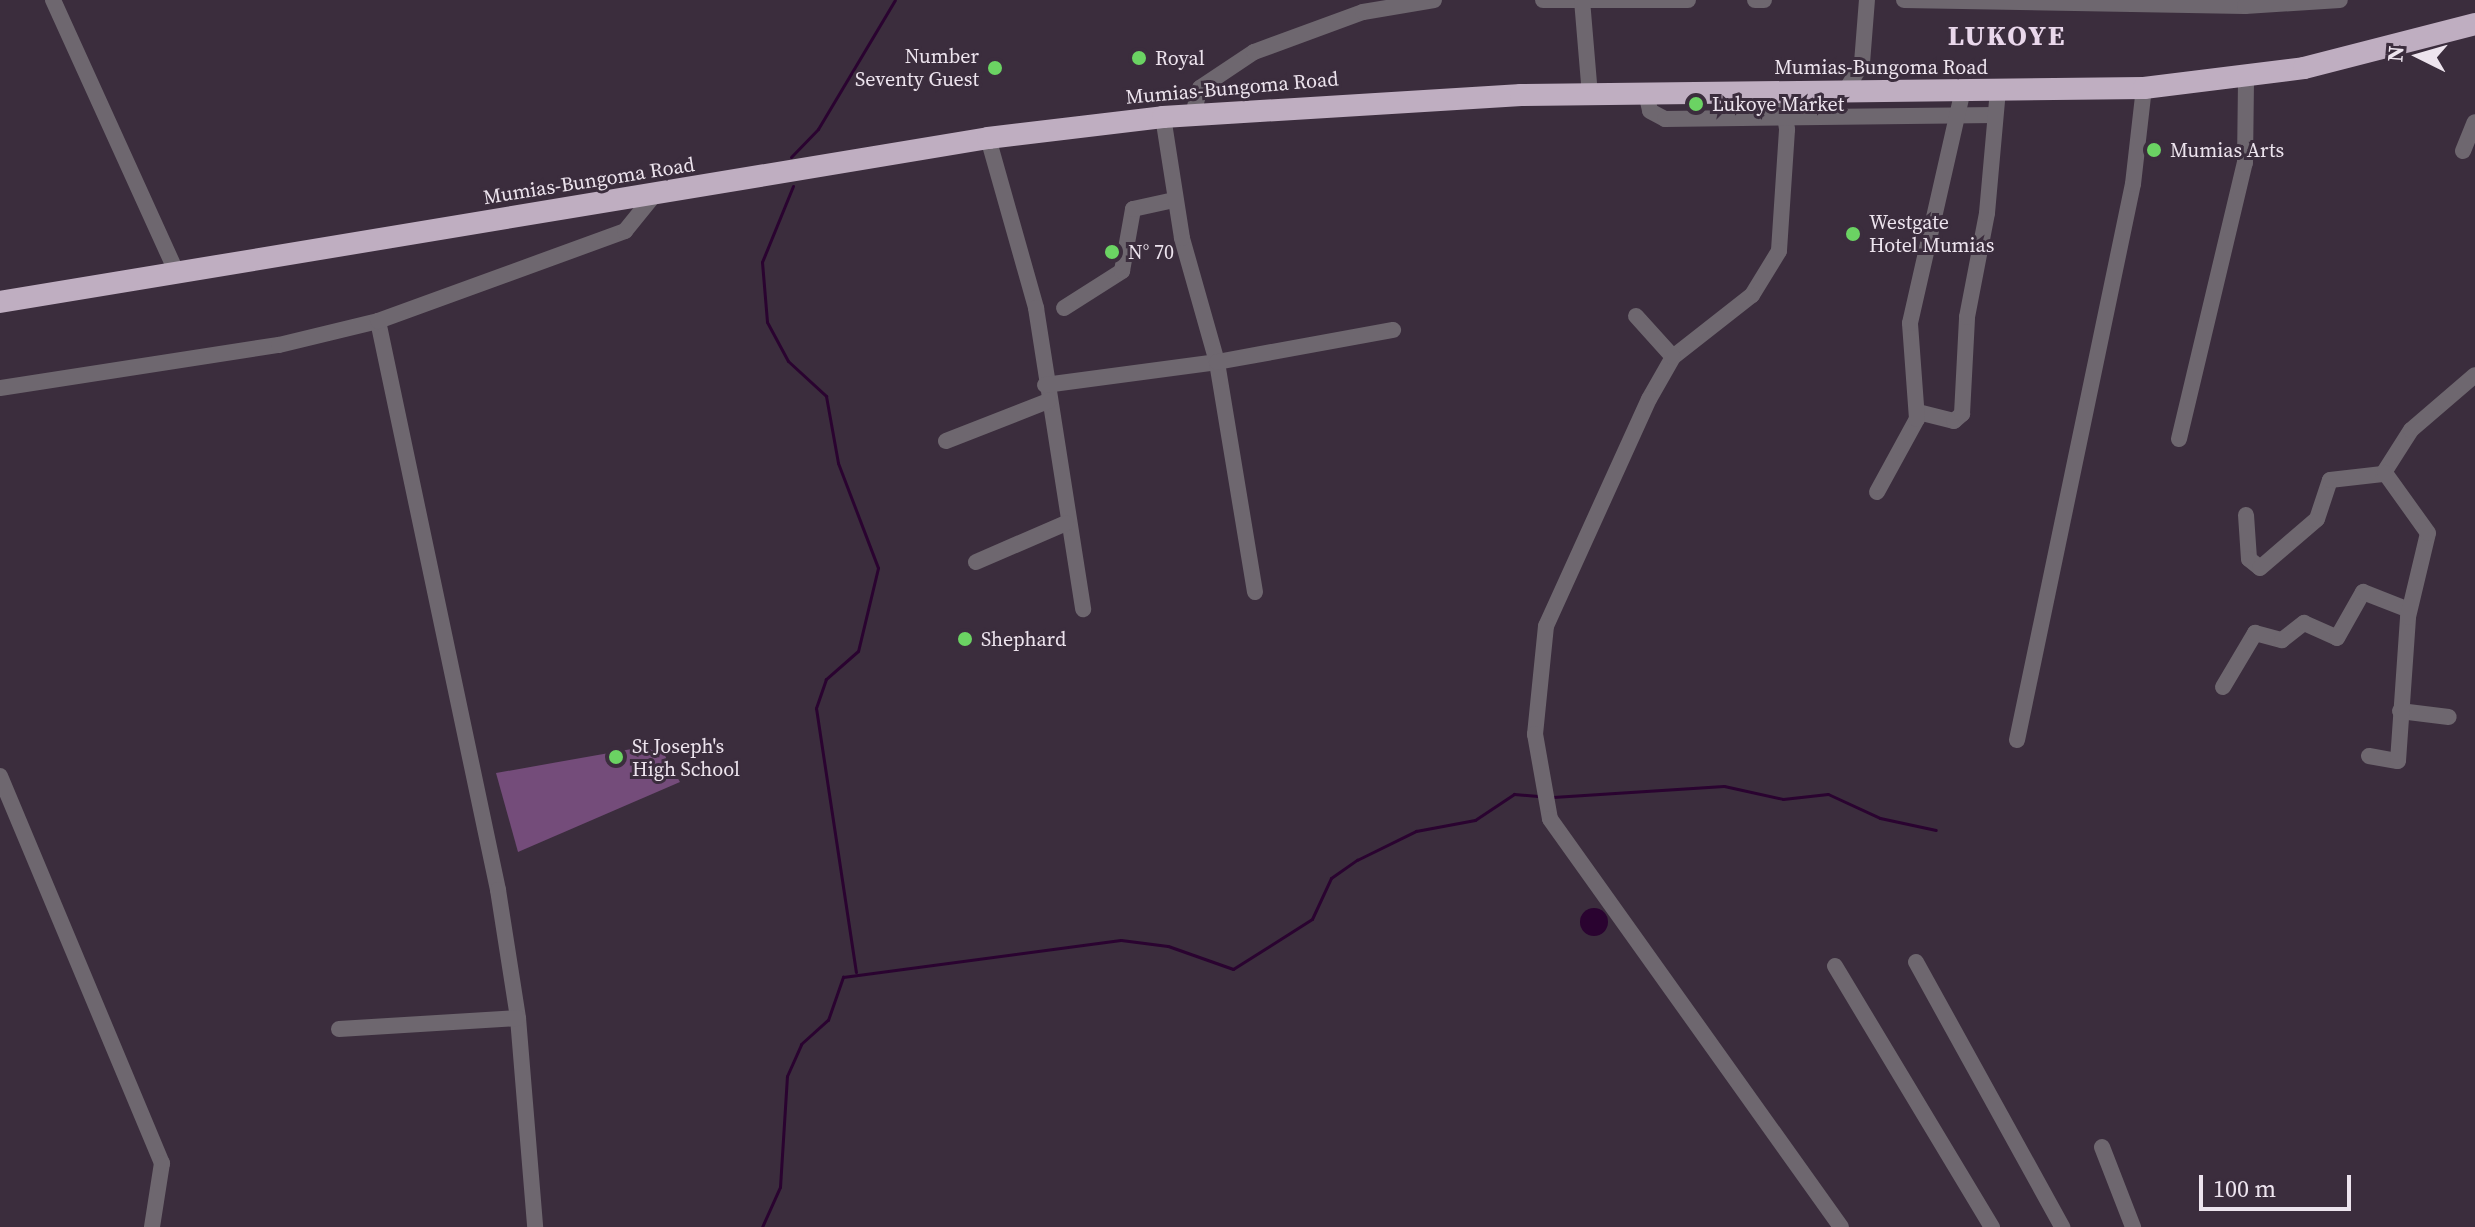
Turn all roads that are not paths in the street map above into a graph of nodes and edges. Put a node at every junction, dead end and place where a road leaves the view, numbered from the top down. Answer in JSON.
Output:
{"nodes":[{"id":1,"x":53,"y":0,"type":"edge"},
{"id":2,"x":1434,"y":0,"type":"edge"},
{"id":3,"x":1543,"y":0,"type":"edge"},
{"id":4,"x":1582,"y":0,"type":"edge"},
{"id":5,"x":1688,"y":0,"type":"edge"},
{"id":6,"x":1755,"y":0,"type":"edge"},
{"id":7,"x":1764,"y":0,"type":"edge"},
{"id":8,"x":1867,"y":0,"type":"edge"},
{"id":9,"x":1904,"y":0,"type":"edge"},
{"id":10,"x":2340,"y":0,"type":"edge"},
{"id":11,"x":2475,"y":24,"type":"edge"},
{"id":12,"x":2246,"y":77,"type":"junction"},
{"id":13,"x":2144,"y":88,"type":"junction"},
{"id":14,"x":1843,"y":90,"type":"junction"},
{"id":15,"x":1874,"y":90,"type":"junction"},
{"id":16,"x":1915,"y":90,"type":"junction"},
{"id":17,"x":1963,"y":90,"type":"junction"},
{"id":18,"x":1998,"y":90,"type":"junction"},
{"id":19,"x":1790,"y":91,"type":"junction"},
{"id":20,"x":1722,"y":92,"type":"junction"},
{"id":21,"x":1646,"y":93,"type":"junction"},
{"id":22,"x":1590,"y":95,"type":"junction"},
{"id":23,"x":1193,"y":114,"type":"junction"},
{"id":24,"x":1840,"y":114,"type":"junction"},
{"id":25,"x":1872,"y":114,"type":"junction"},
{"id":26,"x":1914,"y":115,"type":"junction"},
{"id":27,"x":1995,"y":115,"type":"junction"},
{"id":28,"x":1959,"y":116,"type":"junction"},
{"id":29,"x":1163,"y":117,"type":"junction"},
{"id":30,"x":1793,"y":117,"type":"junction"},
{"id":31,"x":1724,"y":121,"type":"junction"},
{"id":32,"x":2475,"y":122,"type":"edge"},
{"id":33,"x":988,"y":138,"type":"junction"},
{"id":34,"x":2463,"y":151,"type":"dead end"},
{"id":35,"x":655,"y":194,"type":"junction"},
{"id":36,"x":1174,"y":200,"type":"junction"},
{"id":37,"x":178,"y":275,"type":"junction"},
{"id":38,"x":0,"y":302,"type":"edge"},
{"id":39,"x":1064,"y":308,"type":"dead end"},
{"id":40,"x":1636,"y":316,"type":"dead end"},
{"id":41,"x":378,"y":321,"type":"junction"},
{"id":42,"x":1393,"y":330,"type":"dead end"},
{"id":43,"x":1673,"y":357,"type":"junction"},
{"id":44,"x":1217,"y":362,"type":"junction"},
{"id":45,"x":2475,"y":375,"type":"edge"},
{"id":46,"x":0,"y":388,"type":"edge"},
{"id":47,"x":1046,"y":393,"type":"junction"},
{"id":48,"x":1918,"y":412,"type":"junction"},
{"id":49,"x":2179,"y":439,"type":"dead end"},
{"id":50,"x":946,"y":441,"type":"dead end"},
{"id":51,"x":2385,"y":473,"type":"junction"},
{"id":52,"x":1877,"y":492,"type":"dead end"},
{"id":53,"x":2246,"y":515,"type":"dead end"},
{"id":54,"x":1066,"y":523,"type":"junction"},
{"id":55,"x":976,"y":562,"type":"dead end"},
{"id":56,"x":1255,"y":592,"type":"dead end"},
{"id":57,"x":1083,"y":609,"type":"dead end"},
{"id":58,"x":2409,"y":610,"type":"junction"},
{"id":59,"x":2223,"y":687,"type":"dead end"},
{"id":60,"x":2400,"y":711,"type":"junction"},
{"id":61,"x":2449,"y":717,"type":"dead end"},
{"id":62,"x":2017,"y":740,"type":"dead end"},
{"id":63,"x":2369,"y":756,"type":"dead end"},
{"id":64,"x":0,"y":776,"type":"edge"},
{"id":65,"x":1916,"y":962,"type":"dead end"},
{"id":66,"x":1835,"y":966,"type":"dead end"},
{"id":67,"x":518,"y":1018,"type":"junction"},
{"id":68,"x":339,"y":1029,"type":"dead end"},
{"id":69,"x":2102,"y":1147,"type":"dead end"},
{"id":70,"x":152,"y":1227,"type":"edge"},
{"id":71,"x":535,"y":1227,"type":"edge"},
{"id":72,"x":1841,"y":1227,"type":"edge"},
{"id":73,"x":1992,"y":1227,"type":"edge"},
{"id":74,"x":2062,"y":1227,"type":"edge"},
{"id":75,"x":2133,"y":1227,"type":"edge"}],
"edges":[{"from":1,"to":37,"type":"street"},
{"from":2,"to":23,"type":"street"},
{"from":3,"to":4,"type":"street"},
{"from":4,"to":5,"type":"street"},
{"from":4,"to":22,"type":"street"},
{"from":6,"to":7,"type":"street"},
{"from":8,"to":14,"type":"street"},
{"from":9,"to":10,"type":"street"},
{"from":11,"to":12,"type":"highway","name":"Mumias-Bungoma Road"},
{"from":12,"to":13,"type":"highway","name":"Mumias-Bungoma Road"},
{"from":12,"to":49,"type":"street"},
{"from":13,"to":18,"type":"highway","name":"Mumias-Bungoma Road"},
{"from":13,"to":62,"type":"street"},
{"from":14,"to":15,"type":"highway","name":"Mumias-Bungoma Road"},
{"from":14,"to":19,"type":"highway","name":"Mumias-Bungoma Road"},
{"from":14,"to":24,"type":"street"},
{"from":15,"to":16,"type":"highway","name":"Mumias-Bungoma Road"},
{"from":15,"to":25,"type":"street"},
{"from":16,"to":17,"type":"highway","name":"Mumias-Bungoma Road"},
{"from":16,"to":26,"type":"street"},
{"from":17,"to":18,"type":"highway","name":"Mumias-Bungoma Road"},
{"from":17,"to":28,"type":"street"},
{"from":18,"to":27,"type":"street"},
{"from":19,"to":20,"type":"highway","name":"Mumias-Bungoma Road"},
{"from":19,"to":30,"type":"street"},
{"from":20,"to":21,"type":"highway","name":"Mumias-Bungoma Road"},
{"from":20,"to":31,"type":"street"},
{"from":21,"to":22,"type":"highway","name":"Mumias-Bungoma Road"},
{"from":21,"to":31,"type":"street"},
{"from":22,"to":23,"type":"highway","name":"Mumias-Bungoma Road"},
{"from":23,"to":29,"type":"highway","name":"Mumias-Bungoma Road"},
{"from":24,"to":25,"type":"street"},
{"from":24,"to":30,"type":"street"},
{"from":25,"to":26,"type":"street"},
{"from":26,"to":28,"type":"street"},
{"from":27,"to":28,"type":"street"},
{"from":27,"to":48,"type":"street"},
{"from":28,"to":48,"type":"street"},
{"from":29,"to":33,"type":"highway","name":"Mumias-Bungoma Road"},
{"from":29,"to":36,"type":"street"},
{"from":30,"to":31,"type":"street"},
{"from":30,"to":43,"type":"street"},
{"from":32,"to":34,"type":"street"},
{"from":33,"to":35,"type":"highway","name":"Mumias-Bungoma Road"},
{"from":33,"to":47,"type":"street"},
{"from":35,"to":37,"type":"highway","name":"Mumias-Bungoma Road"},
{"from":35,"to":41,"type":"street"},
{"from":36,"to":39,"type":"street"},
{"from":36,"to":44,"type":"street"},
{"from":37,"to":38,"type":"highway","name":"Mumias-Bungoma Road"},
{"from":40,"to":43,"type":"street"},
{"from":41,"to":46,"type":"street"},
{"from":41,"to":67,"type":"street"},
{"from":42,"to":44,"type":"street"},
{"from":43,"to":72,"type":"street"},
{"from":44,"to":47,"type":"street"},
{"from":44,"to":56,"type":"street"},
{"from":45,"to":51,"type":"street"},
{"from":47,"to":50,"type":"street"},
{"from":47,"to":54,"type":"street"},
{"from":48,"to":52,"type":"street"},
{"from":51,"to":53,"type":"street"},
{"from":51,"to":58,"type":"street"},
{"from":54,"to":55,"type":"street"},
{"from":54,"to":57,"type":"street"},
{"from":58,"to":59,"type":"street"},
{"from":58,"to":60,"type":"street"},
{"from":60,"to":61,"type":"street"},
{"from":60,"to":63,"type":"street"},
{"from":64,"to":70,"type":"street"},
{"from":65,"to":74,"type":"street"},
{"from":66,"to":73,"type":"street"},
{"from":67,"to":68,"type":"street"},
{"from":67,"to":71,"type":"street"},
{"from":69,"to":75,"type":"street"}]}
